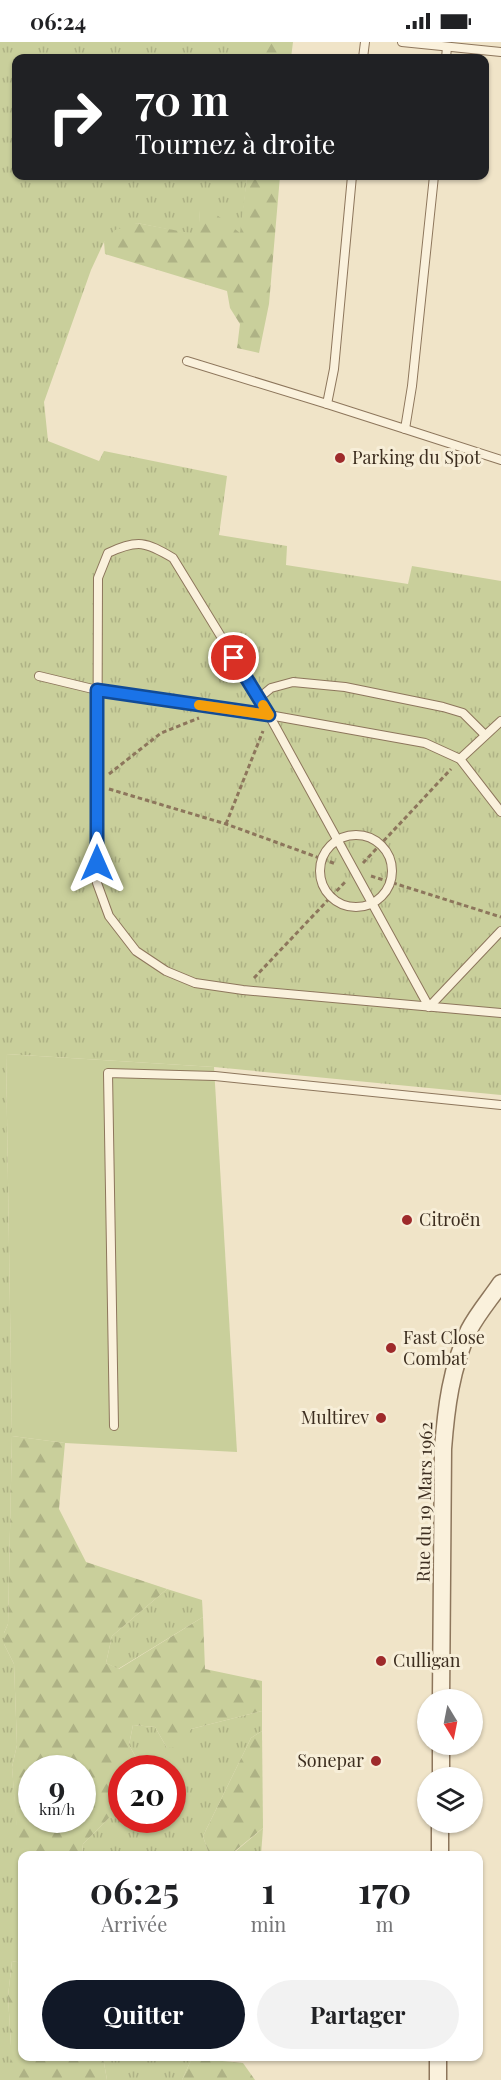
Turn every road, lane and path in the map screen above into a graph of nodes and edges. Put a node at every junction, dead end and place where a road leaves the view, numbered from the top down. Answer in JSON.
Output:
{"nodes":[{"id":1,"x":402,"y":42,"type":"edge"},
{"id":2,"x":447,"y":47,"type":"junction"},
{"id":3,"x":501,"y":52,"type":"edge"},
{"id":4,"x":446,"y":54,"type":"edge"},
{"id":5,"x":352,"y":180,"type":"edge"},
{"id":6,"x":434,"y":180,"type":"edge"},
{"id":7,"x":188,"y":361,"type":"dead end"},
{"id":8,"x":327,"y":404,"type":"junction"},
{"id":9,"x":405,"y":429,"type":"junction"},
{"id":10,"x":501,"y":460,"type":"edge"},
{"id":11,"x":39,"y":676,"type":"dead end"},
{"id":12,"x":97,"y":690,"type":"junction"},
{"id":13,"x":259,"y":698,"type":"junction"},
{"id":14,"x":269,"y":715,"type":"junction"},
{"id":15,"x":202,"y":717,"type":"dead end"},
{"id":16,"x":501,"y":721,"type":"edge"},
{"id":17,"x":485,"y":735,"type":"junction"},
{"id":18,"x":460,"y":759,"type":"junction"},
{"id":19,"x":96,"y":785,"type":"junction"},
{"id":20,"x":501,"y":812,"type":"edge"},
{"id":21,"x":338,"y":840,"type":"junction"},
{"id":22,"x":373,"y":903,"type":"junction"},
{"id":23,"x":501,"y":931,"type":"edge"},
{"id":24,"x":429,"y":1006,"type":"junction"},
{"id":25,"x":501,"y":1013,"type":"edge"},
{"id":26,"x":501,"y":1105,"type":"edge"},
{"id":27,"x":501,"y":1283,"type":"edge"},
{"id":28,"x":114,"y":1426,"type":"dead end"},
{"id":29,"x":441,"y":1689,"type":"edge"},
{"id":30,"x":440,"y":1833,"type":"edge"},
{"id":31,"x":440,"y":1851,"type":"edge"},
{"id":32,"x":438,"y":2061,"type":"edge"},
{"id":33,"x":438,"y":2080,"type":"edge"}],
"edges":[{"from":1,"to":2,"type":"lane"},
{"from":2,"to":3,"type":"lane"},
{"from":2,"to":4,"type":"lane"},
{"from":5,"to":8,"type":"lane"},
{"from":6,"to":9,"type":"lane"},
{"from":7,"to":8,"type":"lane"},
{"from":8,"to":9,"type":"lane"},
{"from":9,"to":10,"type":"lane"},
{"from":11,"to":12,"type":"lane"},
{"from":12,"to":13,"type":"lane"},
{"from":12,"to":14,"type":"lane"},
{"from":12,"to":19,"type":"lane"},
{"from":13,"to":14,"type":"lane"},
{"from":13,"to":17,"type":"lane"},
{"from":14,"to":18,"type":"lane"},
{"from":14,"to":19,"type":"path"},
{"from":14,"to":21,"type":"lane"},
{"from":15,"to":19,"type":"path"},
{"from":16,"to":17,"type":"lane"},
{"from":17,"to":18,"type":"lane"},
{"from":18,"to":20,"type":"lane"},
{"from":19,"to":24,"type":"lane"},
{"from":21,"to":22,"type":"lane"},
{"from":21,"to":22,"type":"lane"},
{"from":21,"to":22,"type":"lane"},
{"from":22,"to":24,"type":"lane"},
{"from":23,"to":24,"type":"lane"},
{"from":24,"to":25,"type":"lane"},
{"from":26,"to":28,"type":"lane"},
{"from":27,"to":29,"type":"street","name":"Rue du 19 Mars 1962"},
{"from":30,"to":31,"type":"street"},
{"from":32,"to":33,"type":"street"}]}
